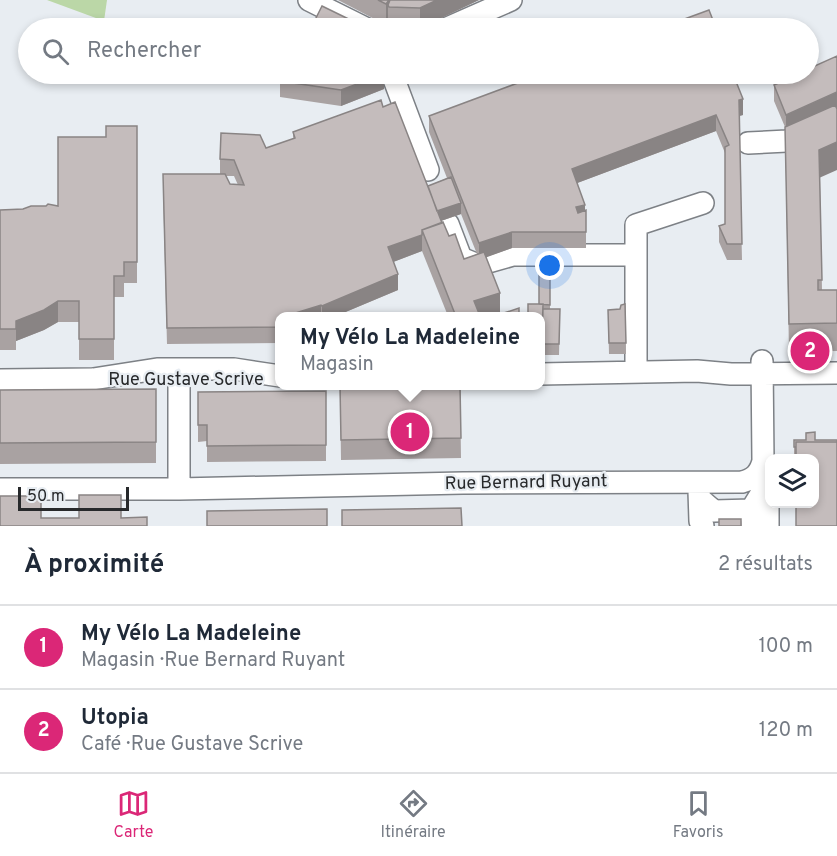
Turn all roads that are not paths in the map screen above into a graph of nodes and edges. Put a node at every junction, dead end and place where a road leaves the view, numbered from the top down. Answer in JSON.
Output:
{"nodes":[{"id":1,"x":309,"y":0,"type":"edge"},
{"id":2,"x":511,"y":0,"type":"edge"},
{"id":3,"x":345,"y":18,"type":"edge"},
{"id":4,"x":470,"y":18,"type":"edge"},
{"id":5,"x":396,"y":84,"type":"edge"},
{"id":6,"x":837,"y":120,"type":"edge"},
{"id":7,"x":748,"y":142,"type":"dead end"},
{"id":8,"x":428,"y":170,"type":"dead end"},
{"id":9,"x":703,"y":203,"type":"dead end"},
{"id":10,"x":448,"y":224,"type":"dead end"},
{"id":11,"x":636,"y":255,"type":"junction"},
{"id":12,"x":837,"y":364,"type":"edge"},
{"id":13,"x":762,"y":367,"type":"junction"},
{"id":14,"x":636,"y":372,"type":"junction"},
{"id":15,"x":837,"y":372,"type":"edge"},
{"id":16,"x":545,"y":374,"type":"edge"},
{"id":17,"x":179,"y":375,"type":"junction"},
{"id":18,"x":275,"y":378,"type":"edge"},
{"id":19,"x":0,"y":380,"type":"edge"},
{"id":20,"x":763,"y":461,"type":"junction"},
{"id":21,"x":0,"y":489,"type":"edge"},
{"id":22,"x":179,"y":489,"type":"junction"},
{"id":23,"x":764,"y":489,"type":"junction"},
{"id":24,"x":699,"y":490,"type":"junction"},
{"id":25,"x":752,"y":518,"type":"edge"},
{"id":26,"x":701,"y":524,"type":"edge"},
{"id":27,"x":768,"y":526,"type":"edge"}],
"edges":[{"from":1,"to":3,"type":"street"},
{"from":2,"to":4,"type":"street"},
{"from":5,"to":8,"type":"street"},
{"from":6,"to":7,"type":"street"},
{"from":9,"to":11,"type":"street"},
{"from":10,"to":11,"type":"street"},
{"from":11,"to":14,"type":"street"},
{"from":12,"to":13,"type":"street"},
{"from":13,"to":14,"type":"street"},
{"from":13,"to":15,"type":"street"},
{"from":13,"to":20,"type":"street"},
{"from":14,"to":16,"type":"street"},
{"from":17,"to":18,"type":"street","name":"Rue Gustave Scrive"},
{"from":17,"to":19,"type":"street","name":"Rue Gustave Scrive"},
{"from":17,"to":22,"type":"street"},
{"from":20,"to":23,"type":"street"},
{"from":20,"to":24,"type":"street","name":"Rue Bernard Ruyant"},
{"from":21,"to":22,"type":"street","name":"Rue Bernard Ruyant"},
{"from":22,"to":24,"type":"street","name":"Rue Bernard Ruyant"},
{"from":23,"to":25,"type":"street"},
{"from":23,"to":27,"type":"street"},
{"from":24,"to":25,"type":"street"},
{"from":24,"to":26,"type":"street"}]}
